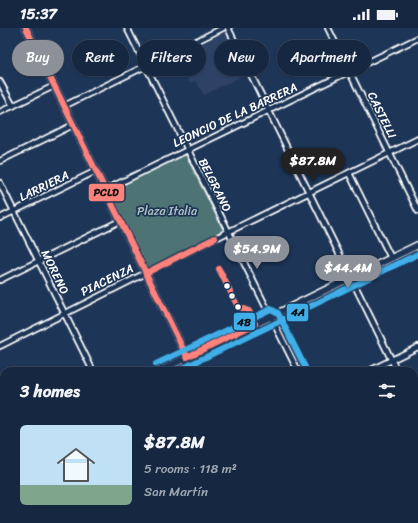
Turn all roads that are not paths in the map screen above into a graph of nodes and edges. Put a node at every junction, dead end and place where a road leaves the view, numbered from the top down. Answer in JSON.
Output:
{"nodes":[{"id":1,"x":26,"y":28,"type":"edge"},
{"id":2,"x":127,"y":28,"type":"edge"},
{"id":3,"x":223,"y":28,"type":"edge"},
{"id":4,"x":228,"y":28,"type":"edge"},
{"id":5,"x":328,"y":28,"type":"edge"},
{"id":6,"x":418,"y":38,"type":"edge"},
{"id":7,"x":199,"y":40,"type":"edge"},
{"id":8,"x":334,"y":40,"type":"edge"},
{"id":9,"x":137,"y":49,"type":"edge"},
{"id":10,"x":371,"y":62,"type":"edge"},
{"id":11,"x":137,"y":71,"type":"edge"},
{"id":12,"x":150,"y":76,"type":"edge"},
{"id":13,"x":341,"y":76,"type":"edge"},
{"id":14,"x":352,"y":76,"type":"edge"},
{"id":15,"x":0,"y":82,"type":"edge"},
{"id":16,"x":54,"y":86,"type":"junction"},
{"id":17,"x":13,"y":106,"type":"junction"},
{"id":18,"x":64,"y":106,"type":"junction"},
{"id":19,"x":269,"y":110,"type":"junction"},
{"id":20,"x":0,"y":112,"type":"edge"},
{"id":21,"x":73,"y":125,"type":"junction"},
{"id":22,"x":418,"y":139,"type":"edge"},
{"id":23,"x":186,"y":149,"type":"junction"},
{"id":24,"x":390,"y":153,"type":"junction"},
{"id":25,"x":0,"y":161,"type":"edge"},
{"id":26,"x":96,"y":172,"type":"junction"},
{"id":27,"x":349,"y":173,"type":"junction"},
{"id":28,"x":0,"y":183,"type":"edge"},
{"id":29,"x":105,"y":190,"type":"junction"},
{"id":30,"x":310,"y":192,"type":"junction"},
{"id":31,"x":418,"y":211,"type":"edge"},
{"id":32,"x":14,"y":212,"type":"junction"},
{"id":33,"x":0,"y":218,"type":"edge"},
{"id":34,"x":120,"y":221,"type":"junction"},
{"id":35,"x":228,"y":232,"type":"junction"},
{"id":36,"x":418,"y":245,"type":"edge"},
{"id":37,"x":390,"y":258,"type":"junction"},
{"id":38,"x":39,"y":261,"type":"junction"},
{"id":39,"x":146,"y":273,"type":"junction"},
{"id":40,"x":352,"y":277,"type":"junction"},
{"id":41,"x":0,"y":280,"type":"edge"},
{"id":42,"x":64,"y":313,"type":"junction"},
{"id":43,"x":271,"y":317,"type":"junction"},
{"id":44,"x":0,"y":346,"type":"edge"},
{"id":45,"x":418,"y":347,"type":"edge"},
{"id":46,"x":187,"y":357,"type":"junction"},
{"id":47,"x":392,"y":360,"type":"junction"},
{"id":48,"x":91,"y":367,"type":"edge"},
{"id":49,"x":167,"y":367,"type":"edge"},
{"id":50,"x":189,"y":367,"type":"edge"},
{"id":51,"x":195,"y":367,"type":"edge"},
{"id":52,"x":296,"y":367,"type":"edge"},
{"id":53,"x":377,"y":367,"type":"edge"},
{"id":54,"x":395,"y":367,"type":"edge"}],
"edges":[{"from":1,"to":16,"type":"main road"},
{"from":2,"to":9,"type":"street","name":"BELGRANO"},
{"from":3,"to":7,"type":"street"},
{"from":4,"to":19,"type":"street"},
{"from":5,"to":8,"type":"street","name":"CASTELLI"},
{"from":6,"to":10,"type":"street","name":"LEONCIO DE LA BARRERA"},
{"from":11,"to":18,"type":"street"},
{"from":12,"to":23,"type":"street","name":"BELGRANO"},
{"from":13,"to":19,"type":"street","name":"LEONCIO DE LA BARRERA"},
{"from":14,"to":24,"type":"street","name":"CASTELLI"},
{"from":15,"to":17,"type":"street"},
{"from":16,"to":17,"type":"street"},
{"from":16,"to":18,"type":"main road"},
{"from":17,"to":20,"type":"street"},
{"from":18,"to":21,"type":"main road"},
{"from":19,"to":23,"type":"street","name":"LEONCIO DE LA BARRERA"},
{"from":19,"to":30,"type":"street"},
{"from":21,"to":25,"type":"street"},
{"from":21,"to":26,"type":"main road"},
{"from":22,"to":24,"type":"street","name":"PIACENZA"},
{"from":23,"to":29,"type":"street","name":"LEONCIO DE LA BARRERA"},
{"from":23,"to":35,"type":"street","name":"BELGRANO"},
{"from":24,"to":27,"type":"street","name":"PIACENZA"},
{"from":24,"to":31,"type":"street","name":"CASTELLI"},
{"from":26,"to":29,"type":"main road"},
{"from":26,"to":32,"type":"street","name":"LARRIERA"},
{"from":27,"to":30,"type":"street","name":"PIACENZA"},
{"from":27,"to":37,"type":"street"},
{"from":28,"to":32,"type":"street","name":"MORENO"},
{"from":29,"to":34,"type":"main road"},
{"from":30,"to":35,"type":"street","name":"PIACENZA"},
{"from":30,"to":40,"type":"street"},
{"from":32,"to":33,"type":"street","name":"LARRIERA"},
{"from":32,"to":38,"type":"street","name":"MORENO"},
{"from":34,"to":38,"type":"street"},
{"from":34,"to":39,"type":"main road"},
{"from":35,"to":39,"type":"street","name":"PIACENZA"},
{"from":35,"to":43,"type":"street","name":"BELGRANO"},
{"from":36,"to":37,"type":"main road"},
{"from":37,"to":40,"type":"main road"},
{"from":38,"to":41,"type":"street"},
{"from":38,"to":42,"type":"street","name":"MORENO"},
{"from":39,"to":42,"type":"street","name":"PIACENZA"},
{"from":39,"to":46,"type":"main road"},
{"from":40,"to":43,"type":"main road"},
{"from":40,"to":47,"type":"street"},
{"from":42,"to":44,"type":"street","name":"PIACENZA"},
{"from":42,"to":48,"type":"street","name":"MORENO"},
{"from":43,"to":46,"type":"main road"},
{"from":43,"to":52,"type":"street","name":"BELGRANO"},
{"from":45,"to":47,"type":"street"},
{"from":46,"to":49,"type":"main road"},
{"from":46,"to":50,"type":"main road"},
{"from":46,"to":51,"type":"main road"},
{"from":47,"to":53,"type":"street"},
{"from":47,"to":54,"type":"street"}]}
